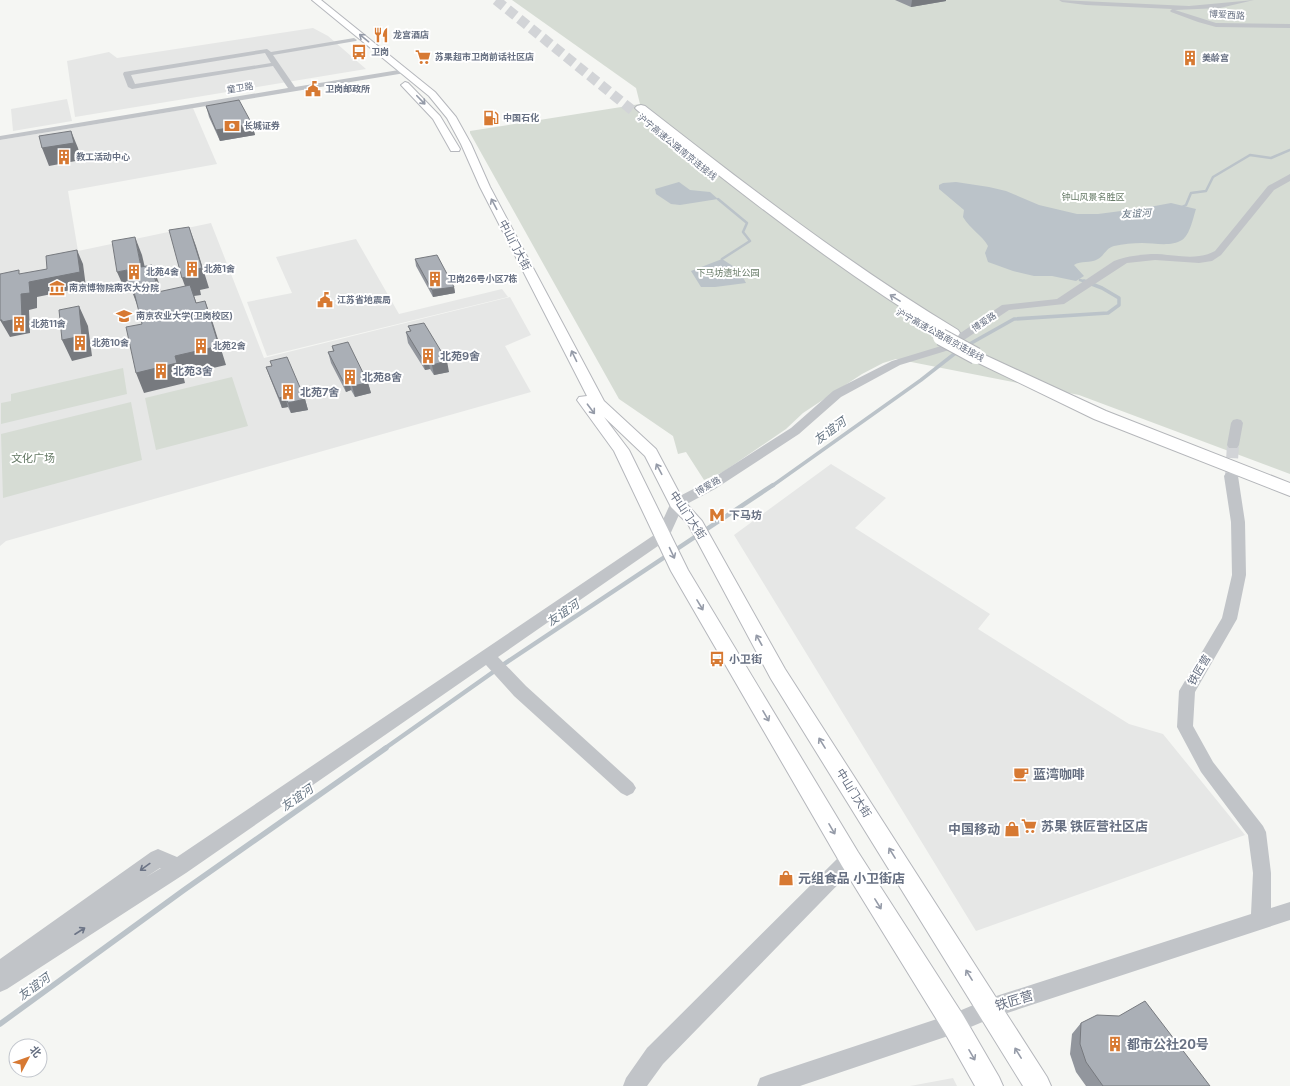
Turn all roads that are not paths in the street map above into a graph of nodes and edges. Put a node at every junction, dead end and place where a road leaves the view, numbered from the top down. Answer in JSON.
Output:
{"nodes":[{"id":1,"x":316,"y":0,"type":"edge"},
{"id":2,"x":1062,"y":0,"type":"edge"},
{"id":3,"x":1251,"y":0,"type":"edge"},
{"id":4,"x":308,"y":5,"type":"dead end"},
{"id":5,"x":1165,"y":8,"type":"junction"},
{"id":6,"x":1290,"y":26,"type":"edge"},
{"id":7,"x":354,"y":40,"type":"junction"},
{"id":8,"x":269,"y":54,"type":"junction"},
{"id":9,"x":275,"y":64,"type":"junction"},
{"id":10,"x":396,"y":71,"type":"junction"},
{"id":11,"x":292,"y":88,"type":"junction"},
{"id":12,"x":636,"y":109,"type":"tunnel mouth"},
{"id":13,"x":0,"y":138,"type":"edge"},
{"id":14,"x":1290,"y":177,"type":"edge"},
{"id":15,"x":980,"y":353,"type":"junction"},
{"id":16,"x":1237,"y":423,"type":"dead end"},
{"id":17,"x":1233,"y":445,"type":"tunnel mouth"},
{"id":18,"x":1231,"y":476,"type":"tunnel mouth"},
{"id":19,"x":1290,"y":478,"type":"edge"},
{"id":20,"x":1290,"y":490,"type":"edge"},
{"id":21,"x":677,"y":503,"type":"junction"},
{"id":22,"x":663,"y":536,"type":"junction"},
{"id":23,"x":490,"y":659,"type":"junction"},
{"id":24,"x":627,"y":788,"type":"dead end"},
{"id":25,"x":850,"y":859,"type":"junction"},
{"id":26,"x":179,"y":867,"type":"junction"},
{"id":27,"x":1290,"y":911,"type":"edge"},
{"id":28,"x":1261,"y":921,"type":"junction"},
{"id":29,"x":0,"y":972,"type":"edge"},
{"id":30,"x":0,"y":982,"type":"edge"},
{"id":31,"x":990,"y":1008,"type":"junction"},
{"id":32,"x":954,"y":1024,"type":"junction"},
{"id":33,"x":634,"y":1086,"type":"edge"},
{"id":34,"x":768,"y":1086,"type":"edge"},
{"id":35,"x":990,"y":1086,"type":"edge"},
{"id":36,"x":1038,"y":1086,"type":"edge"}],
"edges":[{"from":10,"to":1,"type":"main road","name":"中山门大街","one_way":true},
{"from":2,"to":5,"type":"street"},
{"from":3,"to":5,"type":"street"},
{"from":4,"to":7,"type":"main road","name":"中山门大街"},
{"from":5,"to":6,"type":"street","name":"博爱西路"},
{"from":7,"to":8,"type":"street"},
{"from":7,"to":10,"type":"main road","name":"中山门大街"},
{"from":8,"to":9,"type":"street"},
{"from":8,"to":9,"type":"street"},
{"from":9,"to":11,"type":"street"},
{"from":10,"to":11,"type":"street","name":"童卫路"},
{"from":21,"to":10,"type":"main road","name":"中山门大街","one_way":true},
{"from":10,"to":22,"type":"main road","name":"中山门大街","one_way":true},
{"from":11,"to":13,"type":"street","name":"童卫路"},
{"from":12,"to":15,"type":"highway","name":"沪宁高速公路南京连接线","bridge":true},
{"from":14,"to":21,"type":"street","name":"博爱路"},
{"from":15,"to":19,"type":"highway","name":"沪宁高速公路南京连接线"},
{"from":15,"to":20,"type":"highway","name":"沪宁高速公路南京连接线"},
{"from":16,"to":17,"type":"street"},
{"from":18,"to":28,"type":"street","name":"铁匠营"},
{"from":21,"to":22,"type":"street"},
{"from":31,"to":21,"type":"main road","name":"中山门大街","one_way":true},
{"from":22,"to":23,"type":"street"},
{"from":22,"to":25,"type":"main road","name":"中山门大街","one_way":true},
{"from":23,"to":24,"type":"street"},
{"from":23,"to":26,"type":"street"},
{"from":25,"to":32,"type":"main road","name":"中山门大街","one_way":true},
{"from":25,"to":33,"type":"street"},
{"from":26,"to":29,"type":"street","one_way":true},
{"from":30,"to":26,"type":"street","one_way":true},
{"from":27,"to":28,"type":"street","name":"铁匠营"},
{"from":28,"to":31,"type":"street","name":"铁匠营"},
{"from":31,"to":32,"type":"street","name":"铁匠营"},
{"from":36,"to":31,"type":"main road","name":"中山门大街","one_way":true},
{"from":32,"to":34,"type":"street","name":"铁匠营"},
{"from":32,"to":35,"type":"main road","name":"中山门大街","one_way":true}]}
